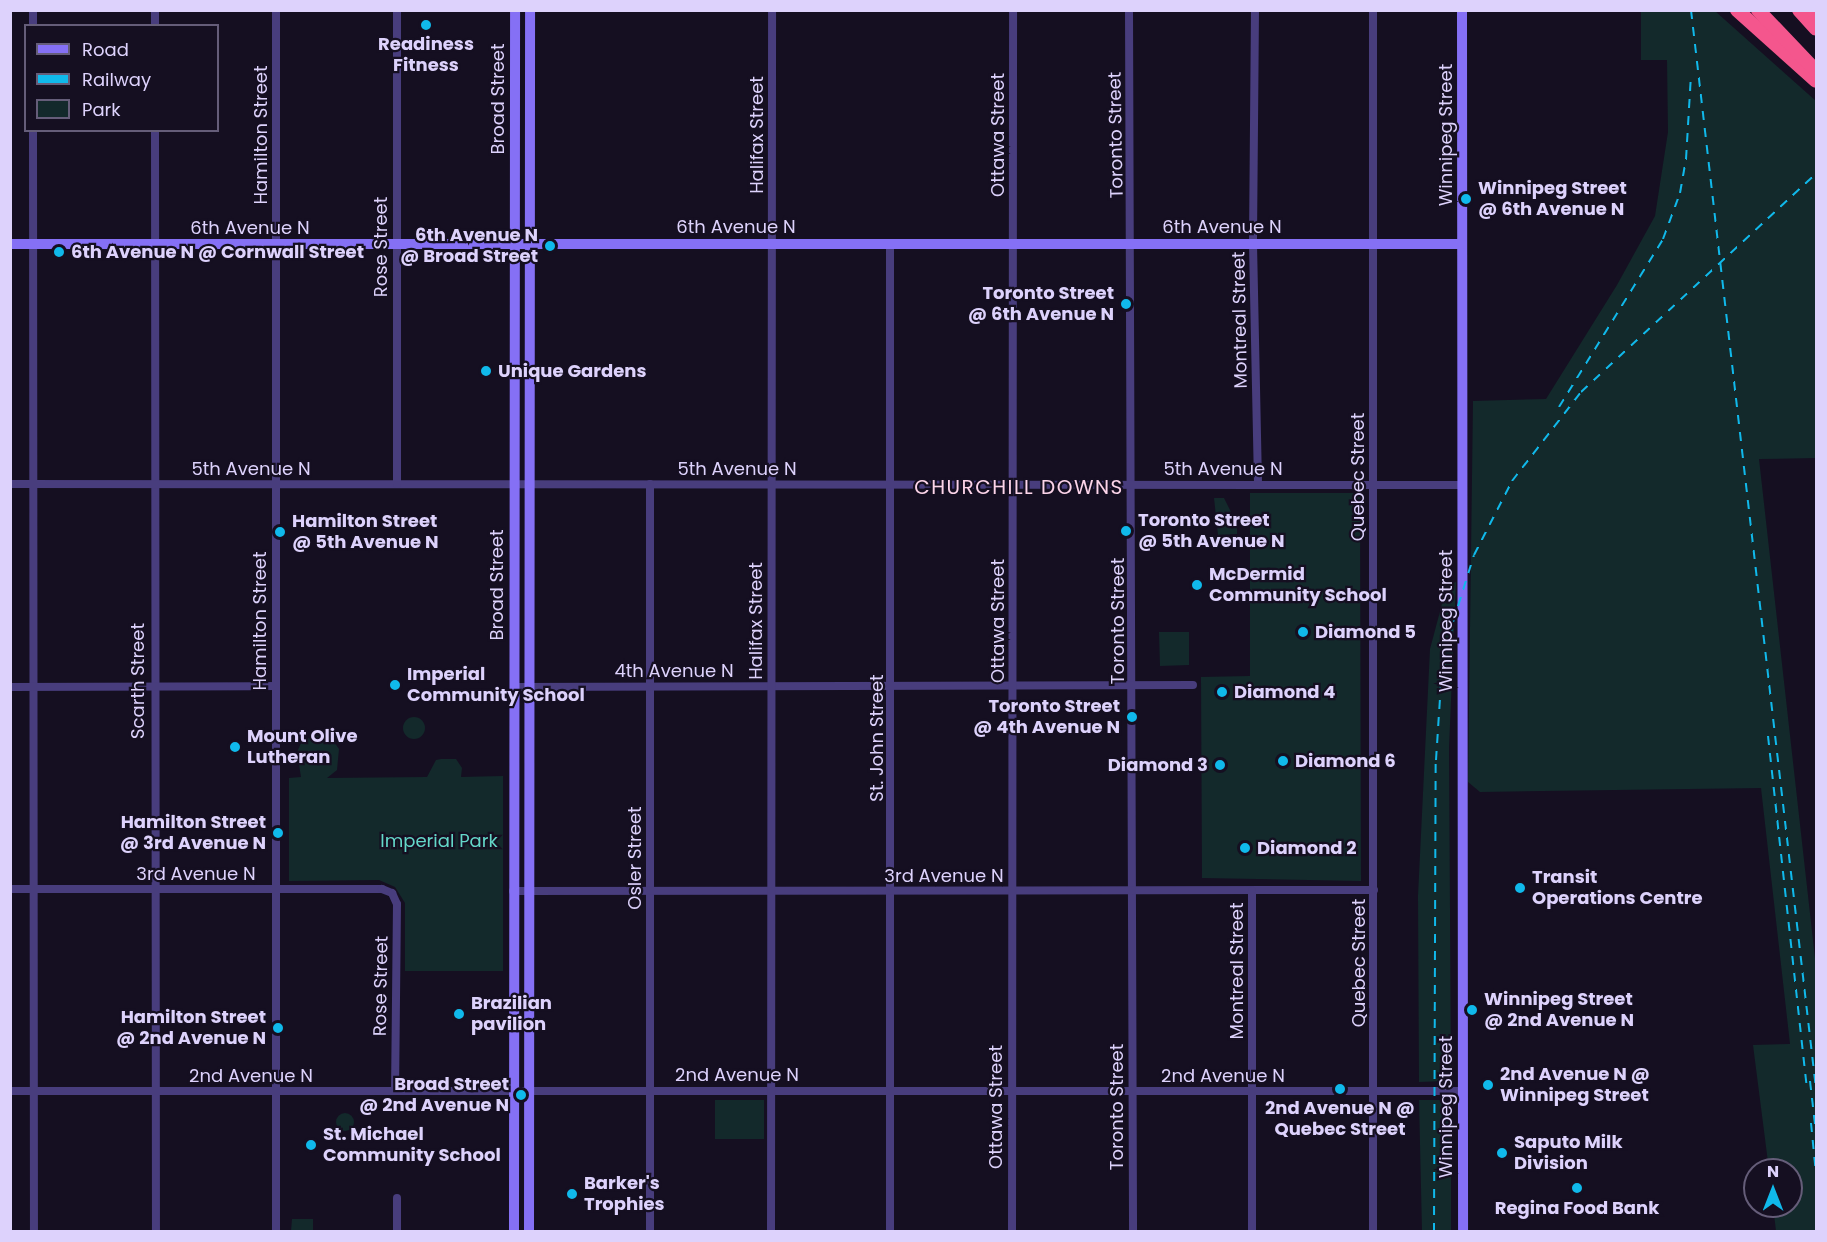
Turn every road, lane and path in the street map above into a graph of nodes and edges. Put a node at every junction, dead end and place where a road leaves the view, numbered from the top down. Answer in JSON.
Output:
{"nodes":[{"id":1,"x":276,"y":10,"type":"edge"},
{"id":2,"x":398,"y":10,"type":"edge"},
{"id":3,"x":515,"y":10,"type":"edge"},
{"id":4,"x":530,"y":10,"type":"edge"},
{"id":5,"x":772,"y":10,"type":"edge"},
{"id":6,"x":1013,"y":10,"type":"edge"},
{"id":7,"x":1129,"y":10,"type":"edge"},
{"id":8,"x":1255,"y":10,"type":"edge"},
{"id":9,"x":1373,"y":10,"type":"edge"},
{"id":10,"x":1462,"y":10,"type":"edge"},
{"id":11,"x":1737,"y":10,"type":"edge"},
{"id":12,"x":1758,"y":10,"type":"edge"},
{"id":13,"x":1799,"y":10,"type":"edge"},
{"id":14,"x":1813,"y":10,"type":"edge"},
{"id":15,"x":1816,"y":14,"type":"edge"},
{"id":16,"x":1816,"y":29,"type":"edge"},
{"id":17,"x":1816,"y":71,"type":"edge"},
{"id":18,"x":1816,"y":81,"type":"edge"},
{"id":19,"x":33,"y":132,"type":"edge"},
{"id":20,"x":155,"y":132,"type":"edge"},
{"id":21,"x":10,"y":244,"type":"edge"},
{"id":22,"x":33,"y":244,"type":"junction"},
{"id":23,"x":155,"y":244,"type":"junction"},
{"id":24,"x":276,"y":244,"type":"junction"},
{"id":25,"x":396,"y":244,"type":"junction"},
{"id":26,"x":515,"y":244,"type":"junction"},
{"id":27,"x":530,"y":244,"type":"junction"},
{"id":28,"x":771,"y":244,"type":"junction"},
{"id":29,"x":890,"y":244,"type":"junction"},
{"id":30,"x":1013,"y":244,"type":"junction"},
{"id":31,"x":1132,"y":244,"type":"junction"},
{"id":32,"x":1253,"y":244,"type":"junction"},
{"id":33,"x":1374,"y":244,"type":"junction"},
{"id":34,"x":1462,"y":244,"type":"junction"},
{"id":35,"x":10,"y":484,"type":"edge"},
{"id":36,"x":33,"y":484,"type":"junction"},
{"id":37,"x":154,"y":484,"type":"junction"},
{"id":38,"x":275,"y":484,"type":"junction"},
{"id":39,"x":397,"y":484,"type":"junction"},
{"id":40,"x":514,"y":484,"type":"junction"},
{"id":41,"x":530,"y":484,"type":"junction"},
{"id":42,"x":650,"y":484,"type":"junction"},
{"id":43,"x":770,"y":484,"type":"junction"},
{"id":44,"x":890,"y":484,"type":"junction"},
{"id":45,"x":1013,"y":484,"type":"junction"},
{"id":46,"x":1132,"y":484,"type":"junction"},
{"id":47,"x":1258,"y":484,"type":"junction"},
{"id":48,"x":1373,"y":484,"type":"junction"},
{"id":49,"x":1463,"y":485,"type":"junction"},
{"id":50,"x":1193,"y":685,"type":"dead end"},
{"id":51,"x":275,"y":686,"type":"junction"},
{"id":52,"x":651,"y":686,"type":"junction"},
{"id":53,"x":771,"y":686,"type":"junction"},
{"id":54,"x":893,"y":686,"type":"junction"},
{"id":55,"x":1013,"y":686,"type":"junction"},
{"id":56,"x":1133,"y":686,"type":"junction"},
{"id":57,"x":10,"y":687,"type":"edge"},
{"id":58,"x":34,"y":687,"type":"junction"},
{"id":59,"x":153,"y":687,"type":"junction"},
{"id":60,"x":514,"y":687,"type":"junction"},
{"id":61,"x":530,"y":687,"type":"junction"},
{"id":62,"x":10,"y":889,"type":"edge"},
{"id":63,"x":34,"y":889,"type":"junction"},
{"id":64,"x":156,"y":889,"type":"junction"},
{"id":65,"x":276,"y":889,"type":"junction"},
{"id":66,"x":381,"y":889,"type":"joint"},
{"id":67,"x":1374,"y":890,"type":"junction"},
{"id":68,"x":513,"y":891,"type":"junction"},
{"id":69,"x":529,"y":891,"type":"junction"},
{"id":70,"x":650,"y":891,"type":"junction"},
{"id":71,"x":769,"y":891,"type":"junction"},
{"id":72,"x":890,"y":891,"type":"junction"},
{"id":73,"x":1010,"y":891,"type":"junction"},
{"id":74,"x":1132,"y":891,"type":"junction"},
{"id":75,"x":1252,"y":891,"type":"junction"},
{"id":76,"x":650,"y":1090,"type":"junction"},
{"id":77,"x":771,"y":1090,"type":"junction"},
{"id":78,"x":10,"y":1091,"type":"edge"},
{"id":79,"x":33,"y":1091,"type":"junction"},
{"id":80,"x":275,"y":1091,"type":"junction"},
{"id":81,"x":394,"y":1091,"type":"junction"},
{"id":82,"x":892,"y":1091,"type":"junction"},
{"id":83,"x":1011,"y":1091,"type":"junction"},
{"id":84,"x":1131,"y":1091,"type":"junction"},
{"id":85,"x":1252,"y":1091,"type":"junction"},
{"id":86,"x":1374,"y":1091,"type":"junction"},
{"id":87,"x":1463,"y":1091,"type":"junction"},
{"id":88,"x":156,"y":1092,"type":"junction"},
{"id":89,"x":513,"y":1092,"type":"junction"},
{"id":90,"x":529,"y":1092,"type":"junction"},
{"id":91,"x":397,"y":1198,"type":"dead end"},
{"id":92,"x":34,"y":1232,"type":"edge"},
{"id":93,"x":156,"y":1232,"type":"edge"},
{"id":94,"x":276,"y":1232,"type":"edge"},
{"id":95,"x":397,"y":1232,"type":"edge"},
{"id":96,"x":514,"y":1232,"type":"edge"},
{"id":97,"x":529,"y":1232,"type":"edge"},
{"id":98,"x":650,"y":1232,"type":"edge"},
{"id":99,"x":771,"y":1232,"type":"edge"},
{"id":100,"x":890,"y":1232,"type":"edge"},
{"id":101,"x":1012,"y":1232,"type":"edge"},
{"id":102,"x":1133,"y":1232,"type":"edge"},
{"id":103,"x":1252,"y":1232,"type":"edge"},
{"id":104,"x":1373,"y":1232,"type":"edge"},
{"id":105,"x":1463,"y":1232,"type":"edge"}],
"edges":[{"from":1,"to":24,"type":"street","name":"Hamilton Street"},
{"from":2,"to":25,"type":"street","name":"Rose Street"},
{"from":3,"to":26,"type":"main road","name":"Broad Street"},
{"from":4,"to":27,"type":"main road","name":"Broad Street"},
{"from":5,"to":28,"type":"street","name":"Halifax Street"},
{"from":6,"to":30,"type":"street","name":"Ottawa Street"},
{"from":7,"to":31,"type":"street","name":"Toronto Street"},
{"from":8,"to":32,"type":"street","name":"Montreal Street"},
{"from":9,"to":33,"type":"street","name":"Quebec Street"},
{"from":10,"to":34,"type":"main road","name":"Winnipeg Street"},
{"from":11,"to":18,"type":"highway"},
{"from":12,"to":17,"type":"highway"},
{"from":13,"to":16,"type":"highway"},
{"from":14,"to":15,"type":"highway"},
{"from":19,"to":22,"type":"street"},
{"from":20,"to":23,"type":"street","name":"Scarth Street"},
{"from":21,"to":22,"type":"main road","name":"6th Avenue N"},
{"from":22,"to":23,"type":"main road","name":"6th Avenue N"},
{"from":22,"to":36,"type":"street"},
{"from":23,"to":24,"type":"main road","name":"6th Avenue N"},
{"from":23,"to":37,"type":"street","name":"Scarth Street"},
{"from":24,"to":25,"type":"main road","name":"6th Avenue N"},
{"from":24,"to":38,"type":"street","name":"Hamilton Street"},
{"from":25,"to":26,"type":"main road","name":"6th Avenue N"},
{"from":25,"to":39,"type":"street","name":"Rose Street"},
{"from":26,"to":27,"type":"main road","name":"6th Avenue N"},
{"from":26,"to":40,"type":"main road","name":"Broad Street"},
{"from":27,"to":28,"type":"main road","name":"6th Avenue N"},
{"from":27,"to":41,"type":"main road","name":"Broad Street"},
{"from":28,"to":29,"type":"main road","name":"6th Avenue N"},
{"from":28,"to":43,"type":"street","name":"Halifax Street"},
{"from":29,"to":30,"type":"main road","name":"6th Avenue N"},
{"from":29,"to":44,"type":"street","name":"St. John Street"},
{"from":30,"to":31,"type":"main road","name":"6th Avenue N"},
{"from":30,"to":45,"type":"street","name":"Ottawa Street"},
{"from":31,"to":32,"type":"main road","name":"6th Avenue N"},
{"from":31,"to":46,"type":"street","name":"Toronto Street"},
{"from":32,"to":33,"type":"main road","name":"6th Avenue N"},
{"from":32,"to":47,"type":"street","name":"Montreal Street"},
{"from":33,"to":34,"type":"main road","name":"6th Avenue N"},
{"from":33,"to":48,"type":"street","name":"Quebec Street"},
{"from":34,"to":49,"type":"main road","name":"Winnipeg Street"},
{"from":35,"to":36,"type":"street","name":"5th Avenue N"},
{"from":36,"to":37,"type":"street","name":"5th Avenue N"},
{"from":36,"to":58,"type":"street"},
{"from":37,"to":38,"type":"street","name":"5th Avenue N"},
{"from":37,"to":59,"type":"street","name":"Scarth Street"},
{"from":38,"to":39,"type":"street","name":"5th Avenue N"},
{"from":38,"to":51,"type":"street","name":"Hamilton Street"},
{"from":39,"to":40,"type":"street","name":"5th Avenue N"},
{"from":40,"to":41,"type":"street","name":"5th Avenue N"},
{"from":40,"to":60,"type":"main road","name":"Broad Street"},
{"from":41,"to":42,"type":"street","name":"5th Avenue N"},
{"from":41,"to":61,"type":"main road","name":"Broad Street"},
{"from":42,"to":43,"type":"street","name":"5th Avenue N"},
{"from":42,"to":52,"type":"street","name":"Osler Street"},
{"from":43,"to":44,"type":"street","name":"5th Avenue N"},
{"from":43,"to":53,"type":"street","name":"Halifax Street"},
{"from":44,"to":45,"type":"street","name":"5th Avenue N"},
{"from":44,"to":54,"type":"street","name":"St. John Street"},
{"from":45,"to":46,"type":"street","name":"5th Avenue N"},
{"from":45,"to":55,"type":"street","name":"Ottawa Street"},
{"from":46,"to":47,"type":"street","name":"5th Avenue N"},
{"from":46,"to":56,"type":"street","name":"Toronto Street"},
{"from":47,"to":48,"type":"street","name":"5th Avenue N"},
{"from":48,"to":49,"type":"street","name":"5th Avenue N"},
{"from":48,"to":67,"type":"street","name":"Quebec Street"},
{"from":49,"to":87,"type":"main road","name":"Winnipeg Street"},
{"from":50,"to":56,"type":"street","name":"4th Avenue N"},
{"from":51,"to":59,"type":"street"},
{"from":51,"to":65,"type":"street","name":"Hamilton Street"},
{"from":52,"to":53,"type":"street","name":"4th Avenue N"},
{"from":52,"to":61,"type":"street","name":"4th Avenue N"},
{"from":52,"to":70,"type":"street","name":"Osler Street"},
{"from":53,"to":54,"type":"street","name":"4th Avenue N"},
{"from":53,"to":71,"type":"street","name":"Halifax Street"},
{"from":54,"to":55,"type":"street","name":"4th Avenue N"},
{"from":54,"to":72,"type":"street","name":"St. John Street"},
{"from":55,"to":56,"type":"street","name":"4th Avenue N"},
{"from":55,"to":73,"type":"street","name":"Ottawa Street"},
{"from":56,"to":74,"type":"street","name":"Toronto Street"},
{"from":57,"to":58,"type":"street"},
{"from":58,"to":59,"type":"street"},
{"from":58,"to":63,"type":"street"},
{"from":59,"to":64,"type":"street","name":"Scarth Street"},
{"from":60,"to":61,"type":"street","name":"4th Avenue N"},
{"from":60,"to":68,"type":"main road","name":"Broad Street"},
{"from":61,"to":69,"type":"main road","name":"Broad Street"},
{"from":62,"to":63,"type":"street","name":"3rd Avenue N"},
{"from":63,"to":64,"type":"street","name":"3rd Avenue N"},
{"from":63,"to":79,"type":"street"},
{"from":64,"to":65,"type":"street","name":"3rd Avenue N"},
{"from":64,"to":88,"type":"street","name":"Scarth Street"},
{"from":65,"to":66,"type":"street","name":"3rd Avenue N"},
{"from":65,"to":80,"type":"street","name":"Hamilton Street"},
{"from":66,"to":81,"type":"street","name":"Rose Street"},
{"from":67,"to":75,"type":"street","name":"3rd Avenue N"},
{"from":67,"to":86,"type":"street","name":"Quebec Street"},
{"from":68,"to":69,"type":"street","name":"3rd Avenue N"},
{"from":68,"to":89,"type":"main road","name":"Broad Street"},
{"from":69,"to":70,"type":"street","name":"3rd Avenue N"},
{"from":69,"to":90,"type":"main road","name":"Broad Street"},
{"from":70,"to":71,"type":"street","name":"3rd Avenue N"},
{"from":70,"to":76,"type":"street","name":"Osler Street"},
{"from":71,"to":72,"type":"street","name":"3rd Avenue N"},
{"from":71,"to":77,"type":"street","name":"Halifax Street"},
{"from":72,"to":73,"type":"street","name":"3rd Avenue N"},
{"from":72,"to":82,"type":"street","name":"St. John Street"},
{"from":73,"to":74,"type":"street","name":"3rd Avenue N"},
{"from":73,"to":83,"type":"street","name":"Ottawa Street"},
{"from":74,"to":75,"type":"street","name":"3rd Avenue N"},
{"from":74,"to":84,"type":"street","name":"Toronto Street"},
{"from":75,"to":85,"type":"street","name":"Montreal Street"},
{"from":76,"to":77,"type":"street","name":"2nd Avenue N"},
{"from":76,"to":90,"type":"street","name":"2nd Avenue N"},
{"from":76,"to":98,"type":"street","name":"Osler Street"},
{"from":77,"to":82,"type":"street","name":"2nd Avenue N"},
{"from":77,"to":99,"type":"street","name":"Halifax Street"},
{"from":78,"to":79,"type":"street","name":"2nd Avenue N"},
{"from":79,"to":88,"type":"street","name":"2nd Avenue N"},
{"from":79,"to":92,"type":"street"},
{"from":80,"to":81,"type":"street","name":"2nd Avenue N"},
{"from":80,"to":88,"type":"street","name":"2nd Avenue N"},
{"from":80,"to":94,"type":"street","name":"Hamilton Street"},
{"from":81,"to":89,"type":"street","name":"2nd Avenue N"},
{"from":82,"to":83,"type":"street","name":"2nd Avenue N"},
{"from":82,"to":100,"type":"street","name":"St. John Street"},
{"from":83,"to":84,"type":"street","name":"2nd Avenue N"},
{"from":83,"to":101,"type":"street","name":"Ottawa Street"},
{"from":84,"to":85,"type":"street","name":"2nd Avenue N"},
{"from":84,"to":102,"type":"street","name":"Toronto Street"},
{"from":85,"to":86,"type":"street","name":"2nd Avenue N"},
{"from":85,"to":103,"type":"street","name":"Montreal Street"},
{"from":86,"to":87,"type":"street","name":"2nd Avenue N"},
{"from":86,"to":104,"type":"street","name":"Quebec Street"},
{"from":87,"to":105,"type":"main road","name":"Winnipeg Street"},
{"from":88,"to":93,"type":"street","name":"Scarth Street"},
{"from":89,"to":90,"type":"street","name":"2nd Avenue N"},
{"from":89,"to":96,"type":"main road","name":"Broad Street"},
{"from":90,"to":97,"type":"main road","name":"Broad Street"},
{"from":91,"to":95,"type":"street"}]}
